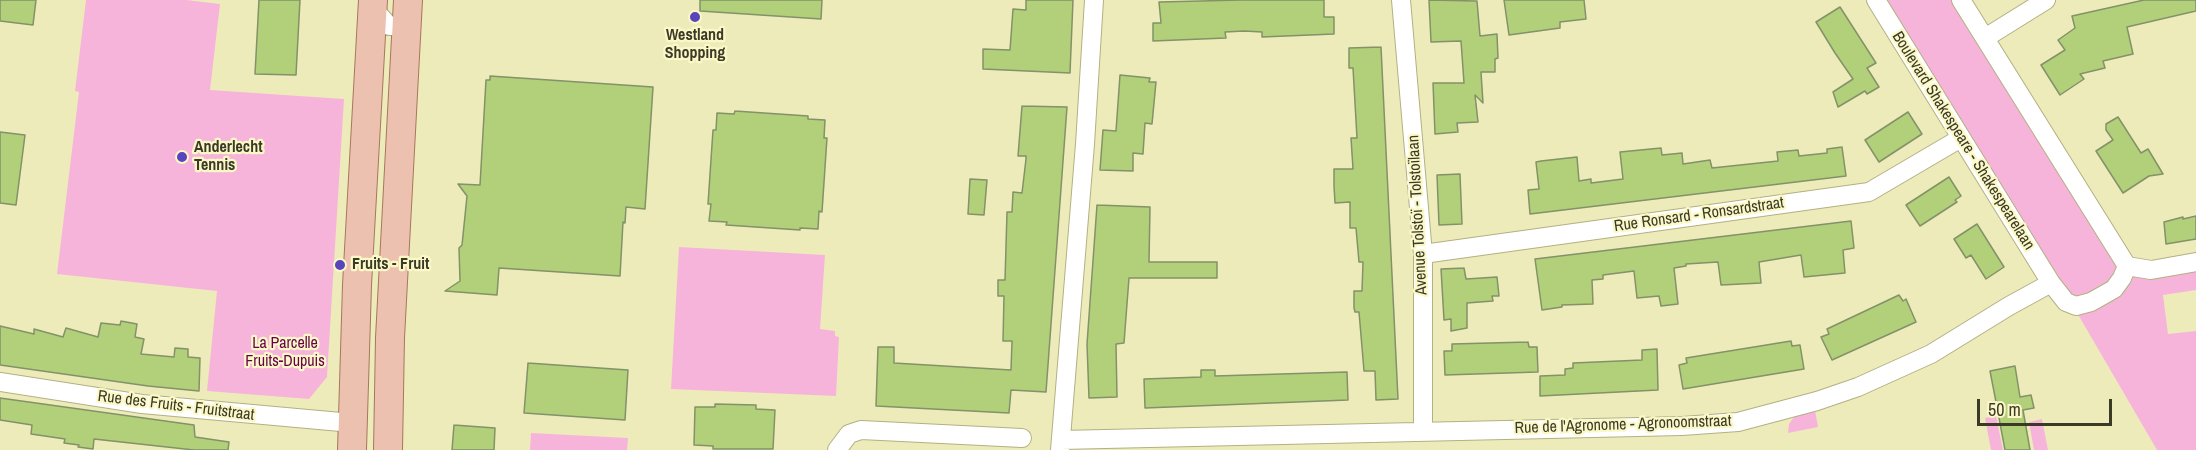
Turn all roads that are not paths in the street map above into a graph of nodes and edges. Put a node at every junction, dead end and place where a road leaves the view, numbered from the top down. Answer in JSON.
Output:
{"nodes":[{"id":1,"x":1094,"y":0,"type":"edge"},
{"id":2,"x":1401,"y":0,"type":"edge"},
{"id":3,"x":1876,"y":0,"type":"edge"},
{"id":4,"x":1961,"y":0,"type":"edge"},
{"id":5,"x":2046,"y":0,"type":"edge"},
{"id":6,"x":373,"y":4,"type":"edge"},
{"id":7,"x":407,"y":13,"type":"edge"},
{"id":8,"x":1985,"y":38,"type":"junction"},
{"id":9,"x":1961,"y":138,"type":"junction"},
{"id":10,"x":1424,"y":254,"type":"junction"},
{"id":11,"x":2196,"y":262,"type":"edge"},
{"id":12,"x":2127,"y":266,"type":"junction"},
{"id":13,"x":2051,"y":283,"type":"junction"},
{"id":14,"x":0,"y":382,"type":"edge"},
{"id":15,"x":1423,"y":430,"type":"junction"},
{"id":16,"x":352,"y":437,"type":"edge"},
{"id":17,"x":1022,"y":438,"type":"dead end"},
{"id":18,"x":1321,"y":442,"type":"edge"},
{"id":19,"x":1244,"y":443,"type":"edge"},
{"id":20,"x":1060,"y":445,"type":"edge"},
{"id":21,"x":369,"y":450,"type":"edge"},
{"id":22,"x":388,"y":450,"type":"edge"},
{"id":23,"x":837,"y":450,"type":"edge"}],
"edges":[{"from":1,"to":20,"type":"street"},
{"from":2,"to":10,"type":"street","name":"Avenue Tolstoï - Tolstoïlaan"},
{"from":3,"to":9,"type":"street","name":"Boulevard Shakespeare - Shakespearelaan"},
{"from":4,"to":8,"type":"street"},
{"from":5,"to":8,"type":"street"},
{"from":6,"to":7,"type":"street"},
{"from":6,"to":16,"type":"main road"},
{"from":7,"to":22,"type":"main road"},
{"from":8,"to":12,"type":"street"},
{"from":9,"to":10,"type":"street","name":"Rue Ronsard - Ronsardstraat"},
{"from":9,"to":13,"type":"street","name":"Boulevard Shakespeare - Shakespearelaan"},
{"from":10,"to":15,"type":"street","name":"Avenue Tolstoï - Tolstoïlaan"},
{"from":11,"to":12,"type":"street"},
{"from":12,"to":13,"type":"street"},
{"from":13,"to":15,"type":"street","name":"Rue de l'Agronome - Agronoomstraat"},
{"from":14,"to":16,"type":"street","name":"Rue des Fruits - Fruitstraat"},
{"from":15,"to":18,"type":"street","name":"Rue de l'Agronome - Agronoomstraat"},
{"from":16,"to":21,"type":"main road"},
{"from":17,"to":23,"type":"street"},
{"from":18,"to":19,"type":"street","name":"Rue de l'Agronome - Agronoomstraat"},
{"from":19,"to":20,"type":"street","name":"Rue de l'Agronome - Agronoomstraat"}]}
